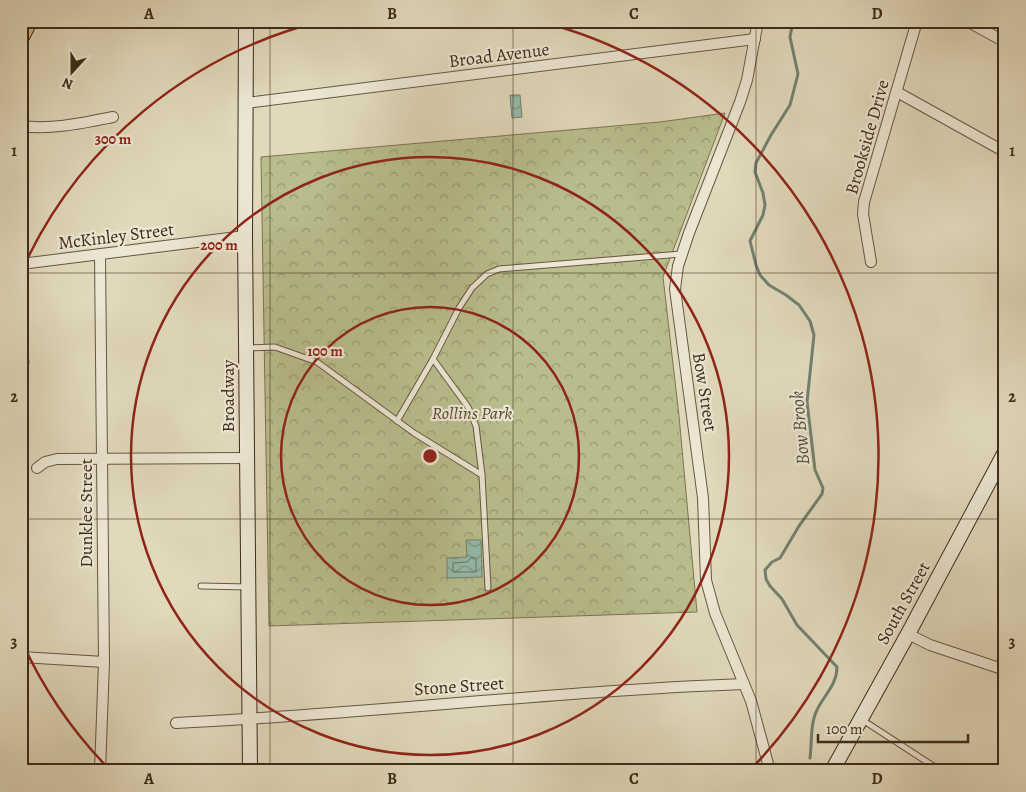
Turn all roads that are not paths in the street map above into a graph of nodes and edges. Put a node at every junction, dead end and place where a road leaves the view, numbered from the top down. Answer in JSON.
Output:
{"nodes":[{"id":1,"x":29,"y":21,"type":"edge"},
{"id":2,"x":246,"y":21,"type":"edge"},
{"id":3,"x":758,"y":21,"type":"edge"},
{"id":4,"x":917,"y":21,"type":"edge"},
{"id":5,"x":967,"y":21,"type":"edge"},
{"id":6,"x":21,"y":37,"type":"edge"},
{"id":7,"x":755,"y":39,"type":"junction"},
{"id":8,"x":1005,"y":42,"type":"edge"},
{"id":9,"x":897,"y":92,"type":"junction"},
{"id":10,"x":246,"y":103,"type":"junction"},
{"id":11,"x":113,"y":117,"type":"dead end"},
{"id":12,"x":21,"y":126,"type":"edge"},
{"id":13,"x":1005,"y":152,"type":"edge"},
{"id":14,"x":245,"y":236,"type":"junction"},
{"id":15,"x":100,"y":254,"type":"junction"},
{"id":16,"x":682,"y":254,"type":"junction"},
{"id":17,"x":871,"y":262,"type":"dead end"},
{"id":18,"x":21,"y":264,"type":"edge"},
{"id":19,"x":246,"y":348,"type":"junction"},
{"id":20,"x":433,"y":359,"type":"junction"},
{"id":21,"x":397,"y":421,"type":"junction"},
{"id":22,"x":1005,"y":452,"type":"edge"},
{"id":23,"x":247,"y":458,"type":"junction"},
{"id":24,"x":102,"y":460,"type":"junction"},
{"id":25,"x":37,"y":468,"type":"dead end"},
{"id":26,"x":482,"y":475,"type":"junction"},
{"id":27,"x":201,"y":586,"type":"dead end"},
{"id":28,"x":249,"y":587,"type":"junction"},
{"id":29,"x":488,"y":588,"type":"dead end"},
{"id":30,"x":908,"y":634,"type":"junction"},
{"id":31,"x":21,"y":657,"type":"edge"},
{"id":32,"x":104,"y":662,"type":"junction"},
{"id":33,"x":1005,"y":670,"type":"edge"},
{"id":34,"x":744,"y":684,"type":"junction"},
{"id":35,"x":249,"y":718,"type":"junction"},
{"id":36,"x":860,"y":719,"type":"junction"},
{"id":37,"x":176,"y":723,"type":"dead end"},
{"id":38,"x":100,"y":771,"type":"edge"},
{"id":39,"x":250,"y":771,"type":"edge"},
{"id":40,"x":770,"y":771,"type":"edge"},
{"id":41,"x":832,"y":771,"type":"edge"},
{"id":42,"x":941,"y":771,"type":"edge"}],
"edges":[{"from":1,"to":6,"type":"main road"},
{"from":2,"to":10,"type":"street","name":"Broadway"},
{"from":3,"to":7,"type":"street","name":"Bow Street"},
{"from":4,"to":9,"type":"street","name":"Brookside Drive"},
{"from":5,"to":8,"type":"street"},
{"from":7,"to":10,"type":"street","name":"Broad Avenue"},
{"from":7,"to":16,"type":"street","name":"Bow Street"},
{"from":9,"to":13,"type":"street"},
{"from":9,"to":17,"type":"street","name":"Brookside Drive"},
{"from":10,"to":14,"type":"street","name":"Broadway"},
{"from":11,"to":12,"type":"street"},
{"from":14,"to":15,"type":"street","name":"McKinley Street"},
{"from":14,"to":19,"type":"street","name":"Broadway"},
{"from":15,"to":18,"type":"street","name":"McKinley Street"},
{"from":15,"to":24,"type":"street","name":"Dunklee Street"},
{"from":16,"to":20,"type":"lane"},
{"from":16,"to":34,"type":"street","name":"Bow Street"},
{"from":19,"to":21,"type":"lane"},
{"from":19,"to":23,"type":"street","name":"Broadway"},
{"from":20,"to":21,"type":"lane"},
{"from":20,"to":26,"type":"lane"},
{"from":21,"to":26,"type":"lane"},
{"from":22,"to":30,"type":"street","name":"South Street"},
{"from":23,"to":24,"type":"street"},
{"from":23,"to":28,"type":"street","name":"Broadway"},
{"from":24,"to":25,"type":"street"},
{"from":24,"to":32,"type":"street","name":"Dunklee Street"},
{"from":26,"to":29,"type":"lane"},
{"from":27,"to":28,"type":"lane"},
{"from":28,"to":35,"type":"street","name":"Broadway"},
{"from":30,"to":33,"type":"street"},
{"from":30,"to":36,"type":"street","name":"South Street"},
{"from":31,"to":32,"type":"street"},
{"from":32,"to":38,"type":"street","name":"Dunklee Street"},
{"from":34,"to":35,"type":"street","name":"Stone Street"},
{"from":34,"to":40,"type":"street","name":"Bow Street"},
{"from":35,"to":37,"type":"street","name":"Stone Street"},
{"from":35,"to":39,"type":"street","name":"Broadway"},
{"from":36,"to":41,"type":"street","name":"South Street"},
{"from":36,"to":42,"type":"lane"}]}
